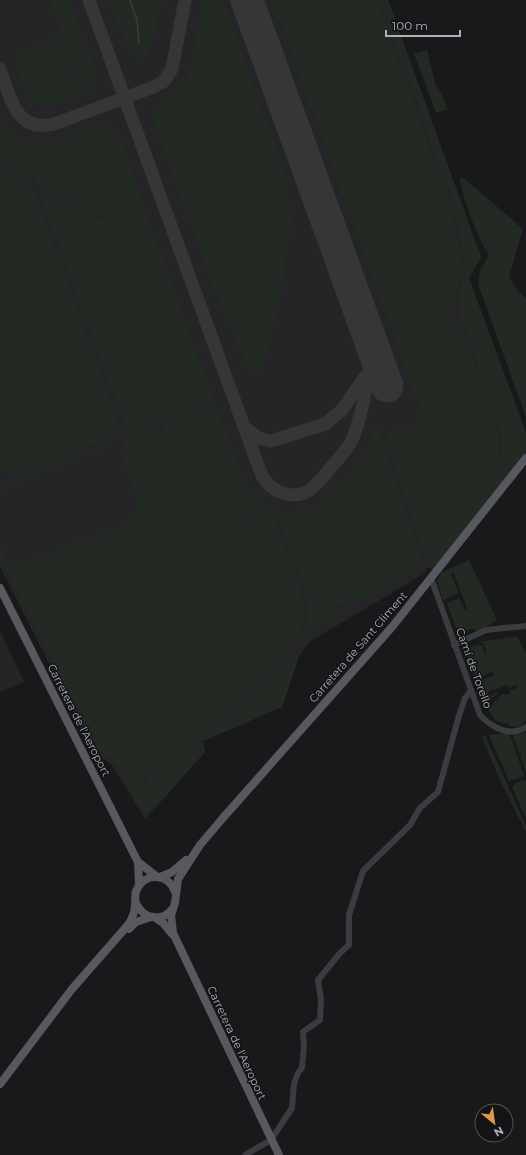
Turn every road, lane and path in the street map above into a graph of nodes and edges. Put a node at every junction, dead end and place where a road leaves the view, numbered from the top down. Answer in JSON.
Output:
{"nodes":[{"id":1,"x":526,"y":458,"type":"edge"},
{"id":2,"x":431,"y":578,"type":"junction"},
{"id":3,"x":0,"y":588,"type":"edge"},
{"id":4,"x":526,"y":626,"type":"edge"},
{"id":5,"x":454,"y":645,"type":"junction"},
{"id":6,"x":471,"y":691,"type":"junction"},
{"id":7,"x":526,"y":727,"type":"edge"},
{"id":8,"x":200,"y":845,"type":"junction"},
{"id":9,"x":138,"y":862,"type":"junction"},
{"id":10,"x":158,"y":877,"type":"junction"},
{"id":11,"x":139,"y":884,"type":"junction"},
{"id":12,"x":175,"y":893,"type":"junction"},
{"id":13,"x":136,"y":903,"type":"junction"},
{"id":14,"x":173,"y":907,"type":"junction"},
{"id":15,"x":153,"y":917,"type":"junction"},
{"id":16,"x":176,"y":940,"type":"junction"},
{"id":17,"x":60,"y":1005,"type":"junction"},
{"id":18,"x":0,"y":1084,"type":"edge"},
{"id":19,"x":271,"y":1140,"type":"junction"},
{"id":20,"x":245,"y":1155,"type":"edge"},
{"id":21,"x":278,"y":1155,"type":"edge"}],
"edges":[{"from":1,"to":2,"type":"main road","name":"Carretera de Sant Climent"},
{"from":2,"to":5,"type":"street","name":"Camí de Torello"},
{"from":2,"to":8,"type":"main road","name":"Carretera de Sant Climent"},
{"from":3,"to":9,"type":"main road","name":"Carretera de l'Aeroport"},
{"from":4,"to":5,"type":"street"},
{"from":5,"to":6,"type":"street","name":"Camí de Torello"},
{"from":6,"to":7,"type":"street","name":"Camí de Torello"},
{"from":6,"to":19,"type":"street"},
{"from":8,"to":10,"type":"main road"},
{"from":8,"to":12,"type":"main road"},
{"from":9,"to":10,"type":"main road","name":"Carretera de l'Aeroport"},
{"from":9,"to":11,"type":"main road","name":"Carretera de l'Aeroport"},
{"from":10,"to":11,"type":"main road"},
{"from":10,"to":12,"type":"main road"},
{"from":11,"to":13,"type":"main road"},
{"from":12,"to":14,"type":"main road"},
{"from":13,"to":15,"type":"main road"},
{"from":13,"to":17,"type":"main road"},
{"from":14,"to":15,"type":"main road"},
{"from":14,"to":16,"type":"main road"},
{"from":15,"to":16,"type":"main road"},
{"from":15,"to":17,"type":"main road"},
{"from":16,"to":19,"type":"main road","name":"Carretera de l'Aeroport"},
{"from":17,"to":18,"type":"main road"},
{"from":19,"to":20,"type":"street"},
{"from":19,"to":21,"type":"main road","name":"Carretera de l'Aeroport"}]}
